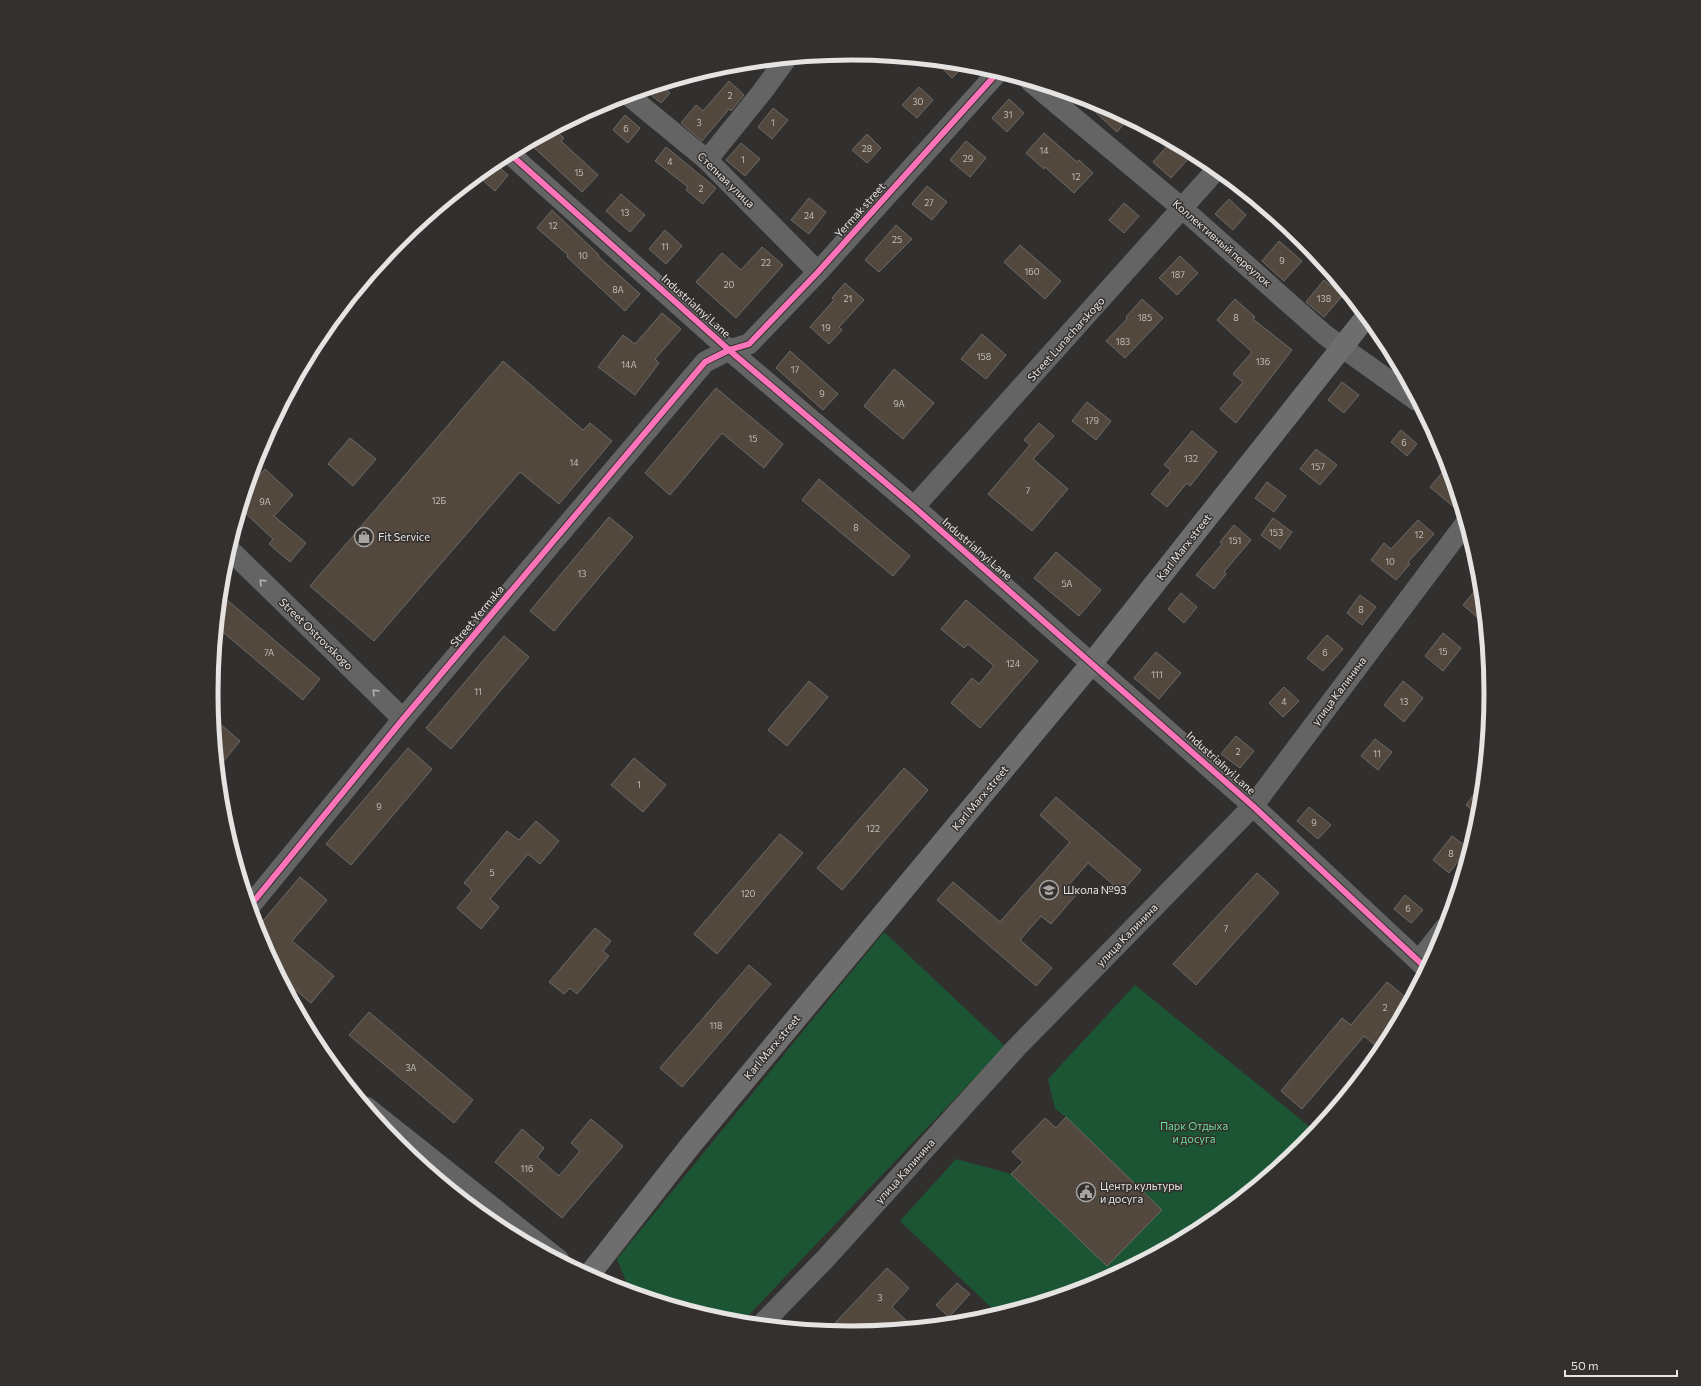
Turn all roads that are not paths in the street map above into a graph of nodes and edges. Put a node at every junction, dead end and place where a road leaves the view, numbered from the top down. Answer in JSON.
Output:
{"nodes":[{"id":1,"x":783,"y":64,"type":"edge"},
{"id":2,"x":994,"y":77,"type":"edge"},
{"id":3,"x":1041,"y":90,"type":"edge"},
{"id":4,"x":633,"y":99,"type":"edge"},
{"id":5,"x":514,"y":158,"type":"edge"},
{"id":6,"x":707,"y":160,"type":"junction"},
{"id":7,"x":1213,"y":175,"type":"edge"},
{"id":8,"x":1183,"y":209,"type":"junction"},
{"id":9,"x":818,"y":272,"type":"junction"},
{"id":10,"x":1363,"y":321,"type":"edge"},
{"id":11,"x":1342,"y":347,"type":"junction"},
{"id":12,"x":729,"y":350,"type":"junction"},
{"id":13,"x":1408,"y":394,"type":"edge"},
{"id":14,"x":914,"y":507,"type":"junction"},
{"id":15,"x":1462,"y":528,"type":"edge"},
{"id":16,"x":234,"y":554,"type":"edge"},
{"id":17,"x":1092,"y":663,"type":"junction"},
{"id":18,"x":403,"y":719,"type":"junction"},
{"id":19,"x":1253,"y":806,"type":"junction"},
{"id":20,"x":253,"y":902,"type":"edge"},
{"id":21,"x":1423,"y":964,"type":"edge"},
{"id":22,"x":388,"y":1125,"type":"edge"},
{"id":23,"x":537,"y":1243,"type":"edge"},
{"id":24,"x":592,"y":1271,"type":"edge"},
{"id":25,"x":765,"y":1321,"type":"edge"}],
"edges":[{"from":1,"to":6,"type":"street"},
{"from":2,"to":9,"type":"street","name":"Yermak street"},
{"from":3,"to":8,"type":"street","name":"Коллективный переулок"},
{"from":4,"to":6,"type":"street","name":"Степная улица"},
{"from":5,"to":12,"type":"street","name":"Industrialnyi Lane"},
{"from":6,"to":9,"type":"street","name":"Степная улица"},
{"from":7,"to":8,"type":"street","name":"Street Lunacharskogo"},
{"from":8,"to":11,"type":"street","name":"Коллективный переулок"},
{"from":8,"to":14,"type":"street","name":"Street Lunacharskogo"},
{"from":9,"to":12,"type":"street","name":"Yermak street"},
{"from":10,"to":11,"type":"main road","name":"Karl Marx street"},
{"from":11,"to":13,"type":"street","name":"Коллективный переулок"},
{"from":11,"to":17,"type":"main road","name":"Karl Marx street"},
{"from":12,"to":14,"type":"street","name":"Industrialnyi Lane"},
{"from":12,"to":18,"type":"street","name":"Street Yermaka"},
{"from":14,"to":17,"type":"street","name":"Industrialnyi Lane"},
{"from":15,"to":19,"type":"street","name":"улица Калинина"},
{"from":18,"to":16,"type":"street","name":"Street Ostrovskogo","one_way":true},
{"from":17,"to":19,"type":"street","name":"Industrialnyi Lane"},
{"from":17,"to":24,"type":"main road","name":"Karl Marx street"},
{"from":18,"to":20,"type":"street","name":"Street Yermaka"},
{"from":19,"to":21,"type":"street","name":"Industrialnyi Lane"},
{"from":19,"to":25,"type":"street","name":"улица Калинина"},
{"from":22,"to":23,"type":"street"}]}
